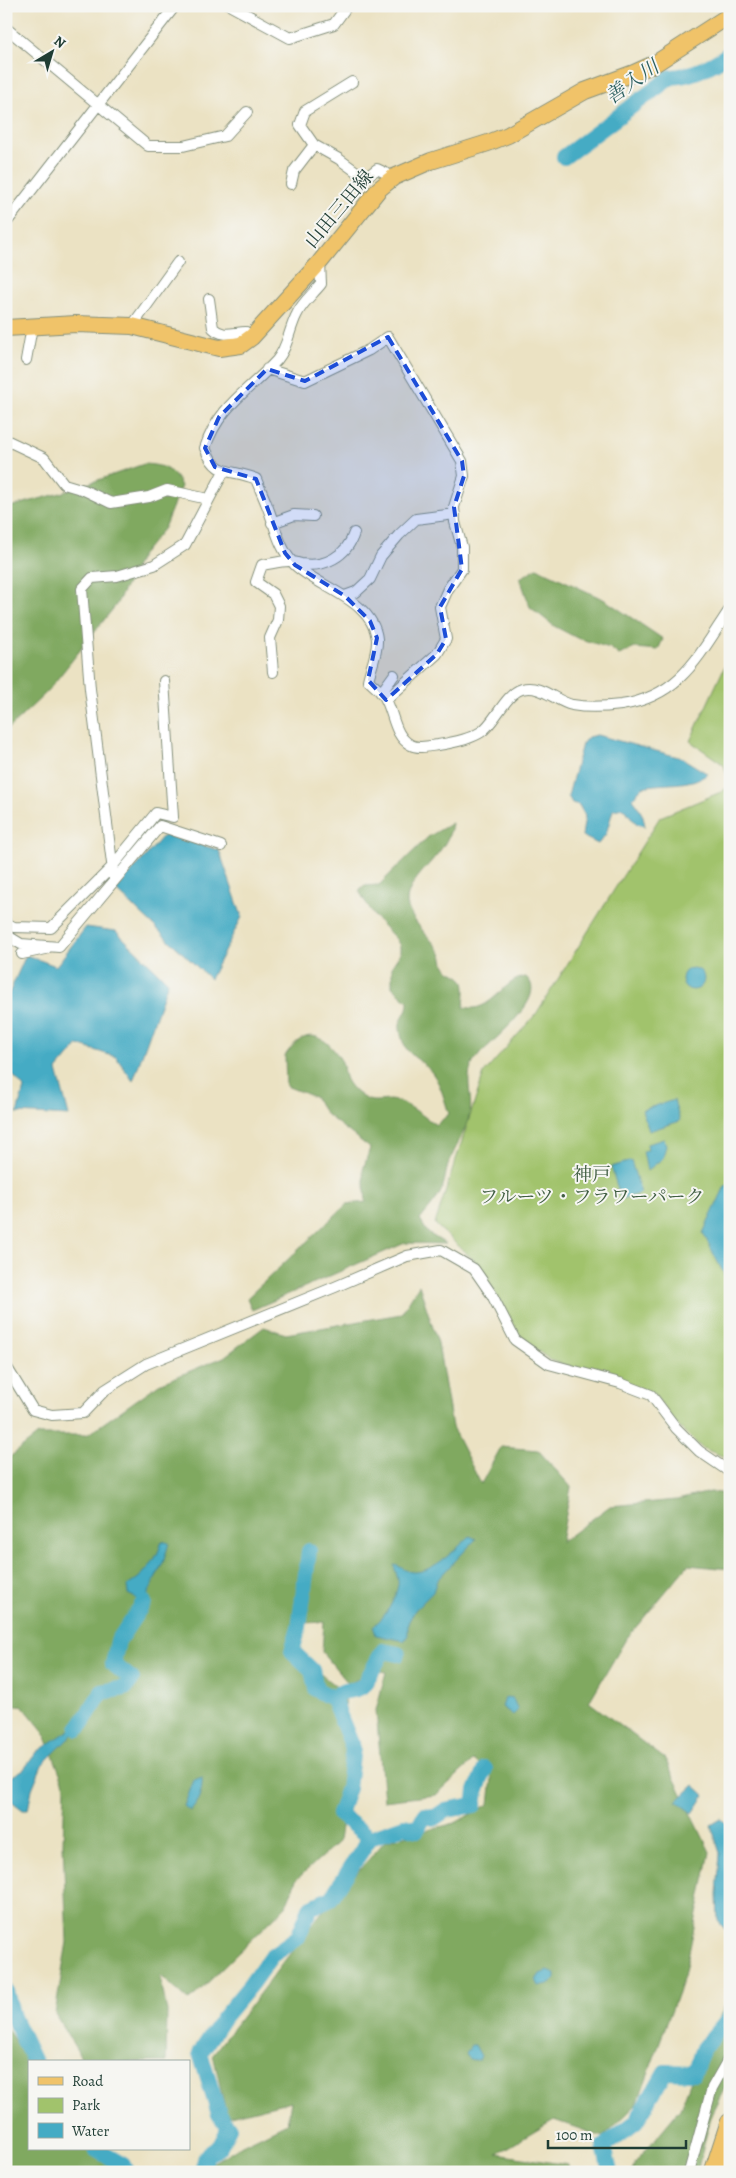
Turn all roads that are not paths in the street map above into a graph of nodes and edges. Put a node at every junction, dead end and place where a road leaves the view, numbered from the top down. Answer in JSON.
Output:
{"nodes":[{"id":1,"x":175,"y":6,"type":"edge"},
{"id":2,"x":231,"y":6,"type":"edge"},
{"id":3,"x":347,"y":6,"type":"edge"},
{"id":4,"x":730,"y":15,"type":"edge"},
{"id":5,"x":6,"y":28,"type":"edge"},
{"id":6,"x":352,"y":82,"type":"dead end"},
{"id":7,"x":99,"y":104,"type":"junction"},
{"id":8,"x":247,"y":112,"type":"dead end"},
{"id":9,"x":314,"y":146,"type":"junction"},
{"id":10,"x":394,"y":176,"type":"junction"},
{"id":11,"x":291,"y":184,"type":"dead end"},
{"id":12,"x":6,"y":223,"type":"edge"},
{"id":13,"x":178,"y":262,"type":"dead end"},
{"id":14,"x":320,"y":262,"type":"junction"},
{"id":15,"x":209,"y":299,"type":"dead end"},
{"id":16,"x":32,"y":326,"type":"junction"},
{"id":17,"x":132,"y":326,"type":"junction"},
{"id":18,"x":6,"y":328,"type":"edge"},
{"id":19,"x":252,"y":337,"type":"junction"},
{"id":20,"x":26,"y":360,"type":"dead end"},
{"id":21,"x":267,"y":368,"type":"junction"},
{"id":22,"x":6,"y":440,"type":"edge"},
{"id":23,"x":224,"y":471,"type":"junction"},
{"id":24,"x":208,"y":499,"type":"junction"},
{"id":25,"x":455,"y":514,"type":"junction"},
{"id":26,"x":313,"y":516,"type":"dead end"},
{"id":27,"x":272,"y":523,"type":"junction"},
{"id":28,"x":354,"y":533,"type":"dead end"},
{"id":29,"x":291,"y":560,"type":"junction"},
{"id":30,"x":345,"y":596,"type":"junction"},
{"id":31,"x":730,"y":609,"type":"edge"},
{"id":32,"x":273,"y":672,"type":"dead end"},
{"id":33,"x":394,"y":675,"type":"dead end"},
{"id":34,"x":164,"y":681,"type":"dead end"},
{"id":35,"x":383,"y":697,"type":"junction"},
{"id":36,"x":222,"y":846,"type":"dead end"},
{"id":37,"x":111,"y":868,"type":"junction"},
{"id":38,"x":114,"y":879,"type":"junction"},
{"id":39,"x":6,"y":922,"type":"edge"},
{"id":40,"x":6,"y":935,"type":"edge"},
{"id":41,"x":59,"y":946,"type":"junction"},
{"id":42,"x":22,"y":954,"type":"dead end"},
{"id":43,"x":6,"y":1366,"type":"edge"},
{"id":44,"x":730,"y":1472,"type":"edge"},
{"id":45,"x":730,"y":2056,"type":"edge"},
{"id":46,"x":730,"y":2123,"type":"edge"},
{"id":47,"x":689,"y":2172,"type":"edge"},
{"id":48,"x":714,"y":2172,"type":"edge"}],
"edges":[{"from":1,"to":7,"type":"street"},
{"from":2,"to":3,"type":"street"},
{"from":4,"to":10,"type":"main road","name":"山田三田線"},
{"from":5,"to":7,"type":"street"},
{"from":6,"to":9,"type":"street"},
{"from":7,"to":8,"type":"street"},
{"from":7,"to":12,"type":"street"},
{"from":9,"to":10,"type":"street"},
{"from":9,"to":11,"type":"street"},
{"from":10,"to":14,"type":"main road","name":"山田三田線"},
{"from":13,"to":17,"type":"street"},
{"from":14,"to":19,"type":"main road","name":"山田三田線"},
{"from":14,"to":21,"type":"street"},
{"from":15,"to":19,"type":"street"},
{"from":16,"to":17,"type":"main road","name":"山田三田線"},
{"from":16,"to":18,"type":"main road","name":"山田三田線"},
{"from":16,"to":20,"type":"street"},
{"from":17,"to":19,"type":"main road","name":"山田三田線"},
{"from":21,"to":23,"type":"street"},
{"from":21,"to":25,"type":"street"},
{"from":22,"to":24,"type":"street"},
{"from":23,"to":24,"type":"street"},
{"from":23,"to":27,"type":"street"},
{"from":24,"to":37,"type":"street"},
{"from":25,"to":30,"type":"street"},
{"from":25,"to":35,"type":"street"},
{"from":26,"to":27,"type":"street"},
{"from":27,"to":29,"type":"street"},
{"from":28,"to":29,"type":"street"},
{"from":29,"to":30,"type":"street"},
{"from":29,"to":32,"type":"street"},
{"from":30,"to":35,"type":"street"},
{"from":31,"to":35,"type":"street"},
{"from":33,"to":35,"type":"street"},
{"from":34,"to":37,"type":"street"},
{"from":36,"to":38,"type":"street"},
{"from":37,"to":38,"type":"street"},
{"from":37,"to":39,"type":"street"},
{"from":38,"to":41,"type":"street"},
{"from":40,"to":41,"type":"street"},
{"from":41,"to":42,"type":"street"},
{"from":43,"to":44,"type":"street"},
{"from":45,"to":47,"type":"street"},
{"from":46,"to":48,"type":"highway"}]}
